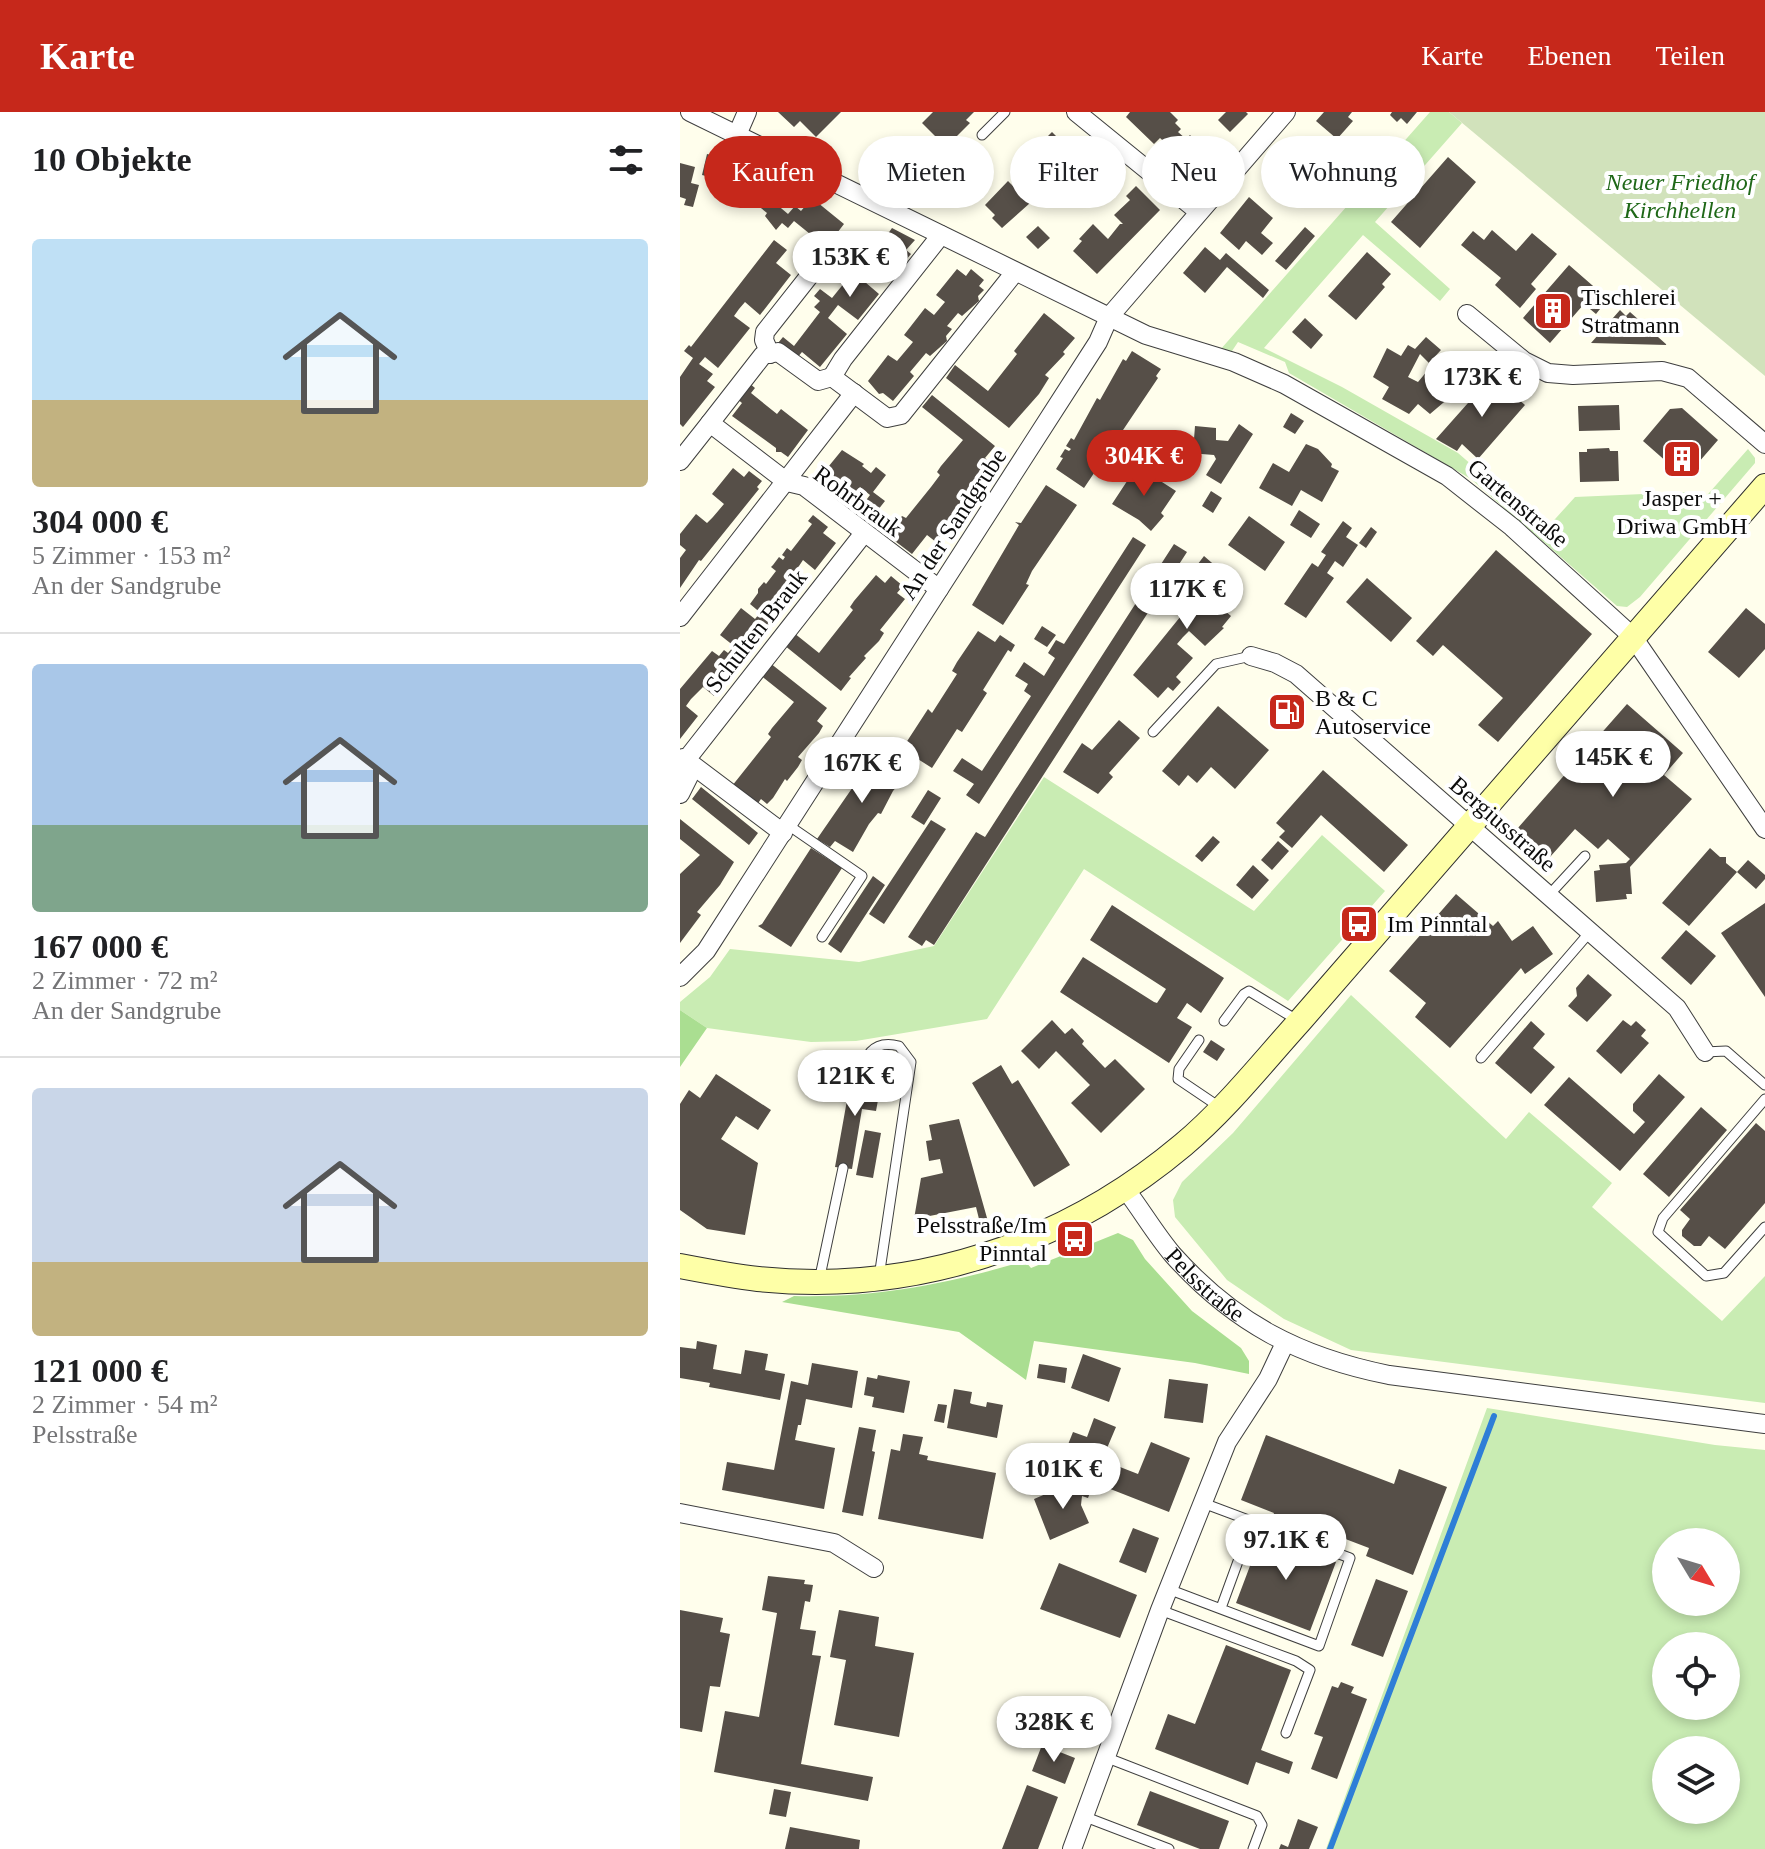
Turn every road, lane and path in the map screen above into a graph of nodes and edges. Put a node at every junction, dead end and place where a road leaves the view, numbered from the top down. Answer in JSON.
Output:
{"nodes":[{"id":1,"x":690,"y":112,"type":"edge"},
{"id":2,"x":747,"y":112,"type":"edge"},
{"id":3,"x":1005,"y":112,"type":"edge"},
{"id":4,"x":1076,"y":112,"type":"edge"},
{"id":5,"x":1286,"y":112,"type":"edge"},
{"id":6,"x":737,"y":135,"type":"junction"},
{"id":7,"x":982,"y":135,"type":"dead end"},
{"id":8,"x":1199,"y":212,"type":"junction"},
{"id":9,"x":941,"y":235,"type":"junction"},
{"id":10,"x":1015,"y":272,"type":"junction"},
{"id":11,"x":810,"y":275,"type":"dead end"},
{"id":12,"x":1467,"y":314,"type":"dead end"},
{"id":13,"x":1109,"y":317,"type":"junction"},
{"id":14,"x":770,"y":354,"type":"junction"},
{"id":15,"x":832,"y":377,"type":"junction"},
{"id":16,"x":854,"y":393,"type":"junction"},
{"id":17,"x":710,"y":423,"type":"junction"},
{"id":18,"x":1765,"y":444,"type":"edge"},
{"id":19,"x":680,"y":461,"type":"edge"},
{"id":20,"x":787,"y":482,"type":"junction"},
{"id":21,"x":1765,"y":486,"type":"edge"},
{"id":22,"x":864,"y":533,"type":"junction"},
{"id":23,"x":939,"y":589,"type":"junction"},
{"id":24,"x":680,"y":617,"type":"edge"},
{"id":25,"x":1633,"y":637,"type":"junction"},
{"id":26,"x":1251,"y":656,"type":"joint"},
{"id":27,"x":1153,"y":732,"type":"dead end"},
{"id":28,"x":683,"y":759,"type":"edge"},
{"id":29,"x":680,"y":794,"type":"edge"},
{"id":30,"x":1471,"y":827,"type":"junction"},
{"id":31,"x":785,"y":829,"type":"junction"},
{"id":32,"x":1765,"y":829,"type":"edge"},
{"id":33,"x":1585,"y":856,"type":"dead end"},
{"id":34,"x":1549,"y":895,"type":"junction"},
{"id":35,"x":1590,"y":932,"type":"junction"},
{"id":36,"x":822,"y":937,"type":"dead end"},
{"id":37,"x":680,"y":977,"type":"edge"},
{"id":38,"x":1224,"y":1021,"type":"dead end"},
{"id":39,"x":1300,"y":1021,"type":"junction"},
{"id":40,"x":1199,"y":1040,"type":"dead end"},
{"id":41,"x":1705,"y":1052,"type":"joint"},
{"id":42,"x":1481,"y":1058,"type":"dead end"},
{"id":43,"x":859,"y":1080,"type":"dead end"},
{"id":44,"x":1765,"y":1085,"type":"edge"},
{"id":45,"x":1765,"y":1099,"type":"edge"},
{"id":46,"x":1221,"y":1108,"type":"junction"},
{"id":47,"x":843,"y":1168,"type":"dead end"},
{"id":48,"x":1126,"y":1190,"type":"junction"},
{"id":49,"x":1765,"y":1227,"type":"edge"},
{"id":50,"x":680,"y":1266,"type":"edge"},
{"id":51,"x":879,"y":1277,"type":"junction"},
{"id":52,"x":819,"y":1281,"type":"junction"},
{"id":53,"x":1285,"y":1343,"type":"junction"},
{"id":54,"x":1765,"y":1424,"type":"edge"},
{"id":55,"x":1202,"y":1503,"type":"junction"},
{"id":56,"x":680,"y":1513,"type":"edge"},
{"id":57,"x":1252,"y":1523,"type":"junction"},
{"id":58,"x":874,"y":1568,"type":"dead end"},
{"id":59,"x":1168,"y":1589,"type":"junction"},
{"id":60,"x":1221,"y":1608,"type":"junction"},
{"id":61,"x":1160,"y":1610,"type":"junction"},
{"id":62,"x":1286,"y":1733,"type":"dead end"},
{"id":63,"x":1105,"y":1757,"type":"junction"},
{"id":64,"x":1082,"y":1816,"type":"junction"},
{"id":65,"x":1072,"y":1849,"type":"edge"},
{"id":66,"x":1169,"y":1849,"type":"edge"},
{"id":67,"x":1253,"y":1849,"type":"edge"}],
"edges":[{"from":1,"to":6,"type":"street","name":"Gartenstraße"},
{"from":2,"to":6,"type":"street"},
{"from":3,"to":7,"type":"lane"},
{"from":4,"to":8,"type":"street"},
{"from":5,"to":8,"type":"street","name":"An der Sandgrube"},
{"from":6,"to":9,"type":"street","name":"Gartenstraße"},
{"from":8,"to":13,"type":"street","name":"An der Sandgrube"},
{"from":9,"to":10,"type":"street","name":"Gartenstraße"},
{"from":9,"to":15,"type":"street"},
{"from":10,"to":13,"type":"street","name":"Gartenstraße"},
{"from":10,"to":16,"type":"street"},
{"from":11,"to":14,"type":"street"},
{"from":12,"to":18,"type":"street"},
{"from":13,"to":23,"type":"street","name":"An der Sandgrube"},
{"from":13,"to":25,"type":"street","name":"Gartenstraße"},
{"from":14,"to":15,"type":"street"},
{"from":14,"to":17,"type":"street"},
{"from":15,"to":16,"type":"street"},
{"from":16,"to":20,"type":"street","name":"Rohrbrauk"},
{"from":17,"to":19,"type":"street"},
{"from":17,"to":20,"type":"street","name":"Rohrbrauk"},
{"from":20,"to":22,"type":"street","name":"Rohrbrauk"},
{"from":20,"to":24,"type":"street"},
{"from":21,"to":25,"type":"main road"},
{"from":22,"to":23,"type":"street","name":"Rohrbrauk"},
{"from":22,"to":28,"type":"street","name":"Schulten Brauk"},
{"from":23,"to":31,"type":"street","name":"An der Sandgrube"},
{"from":25,"to":30,"type":"main road"},
{"from":25,"to":32,"type":"street","name":"Gartenstraße"},
{"from":26,"to":27,"type":"lane"},
{"from":26,"to":30,"type":"street","name":"Bergiusstraße"},
{"from":28,"to":29,"type":"street","name":"Schulten Brauk"},
{"from":28,"to":31,"type":"street"},
{"from":30,"to":34,"type":"street","name":"Bergiusstraße"},
{"from":30,"to":39,"type":"main road"},
{"from":31,"to":36,"type":"lane"},
{"from":31,"to":37,"type":"street","name":"An der Sandgrube"},
{"from":33,"to":34,"type":"lane"},
{"from":34,"to":35,"type":"street","name":"Bergiusstraße"},
{"from":35,"to":41,"type":"street","name":"Bergiusstraße"},
{"from":35,"to":42,"type":"lane"},
{"from":38,"to":39,"type":"lane"},
{"from":39,"to":46,"type":"main road"},
{"from":40,"to":46,"type":"lane"},
{"from":41,"to":44,"type":"lane"},
{"from":43,"to":51,"type":"lane"},
{"from":45,"to":49,"type":"lane"},
{"from":46,"to":48,"type":"main road"},
{"from":47,"to":52,"type":"lane"},
{"from":48,"to":51,"type":"main road"},
{"from":48,"to":53,"type":"street","name":"Pelsstraße"},
{"from":50,"to":52,"type":"main road"},
{"from":51,"to":52,"type":"main road"},
{"from":53,"to":54,"type":"street","name":"Pelsstraße"},
{"from":53,"to":55,"type":"street"},
{"from":55,"to":57,"type":"lane"},
{"from":55,"to":59,"type":"street"},
{"from":56,"to":58,"type":"street"},
{"from":57,"to":60,"type":"lane"},
{"from":57,"to":60,"type":"lane"},
{"from":59,"to":60,"type":"lane"},
{"from":59,"to":61,"type":"street"},
{"from":61,"to":62,"type":"lane"},
{"from":61,"to":63,"type":"street"},
{"from":63,"to":64,"type":"street"},
{"from":63,"to":67,"type":"lane"},
{"from":64,"to":65,"type":"street"},
{"from":64,"to":66,"type":"lane"}]}
